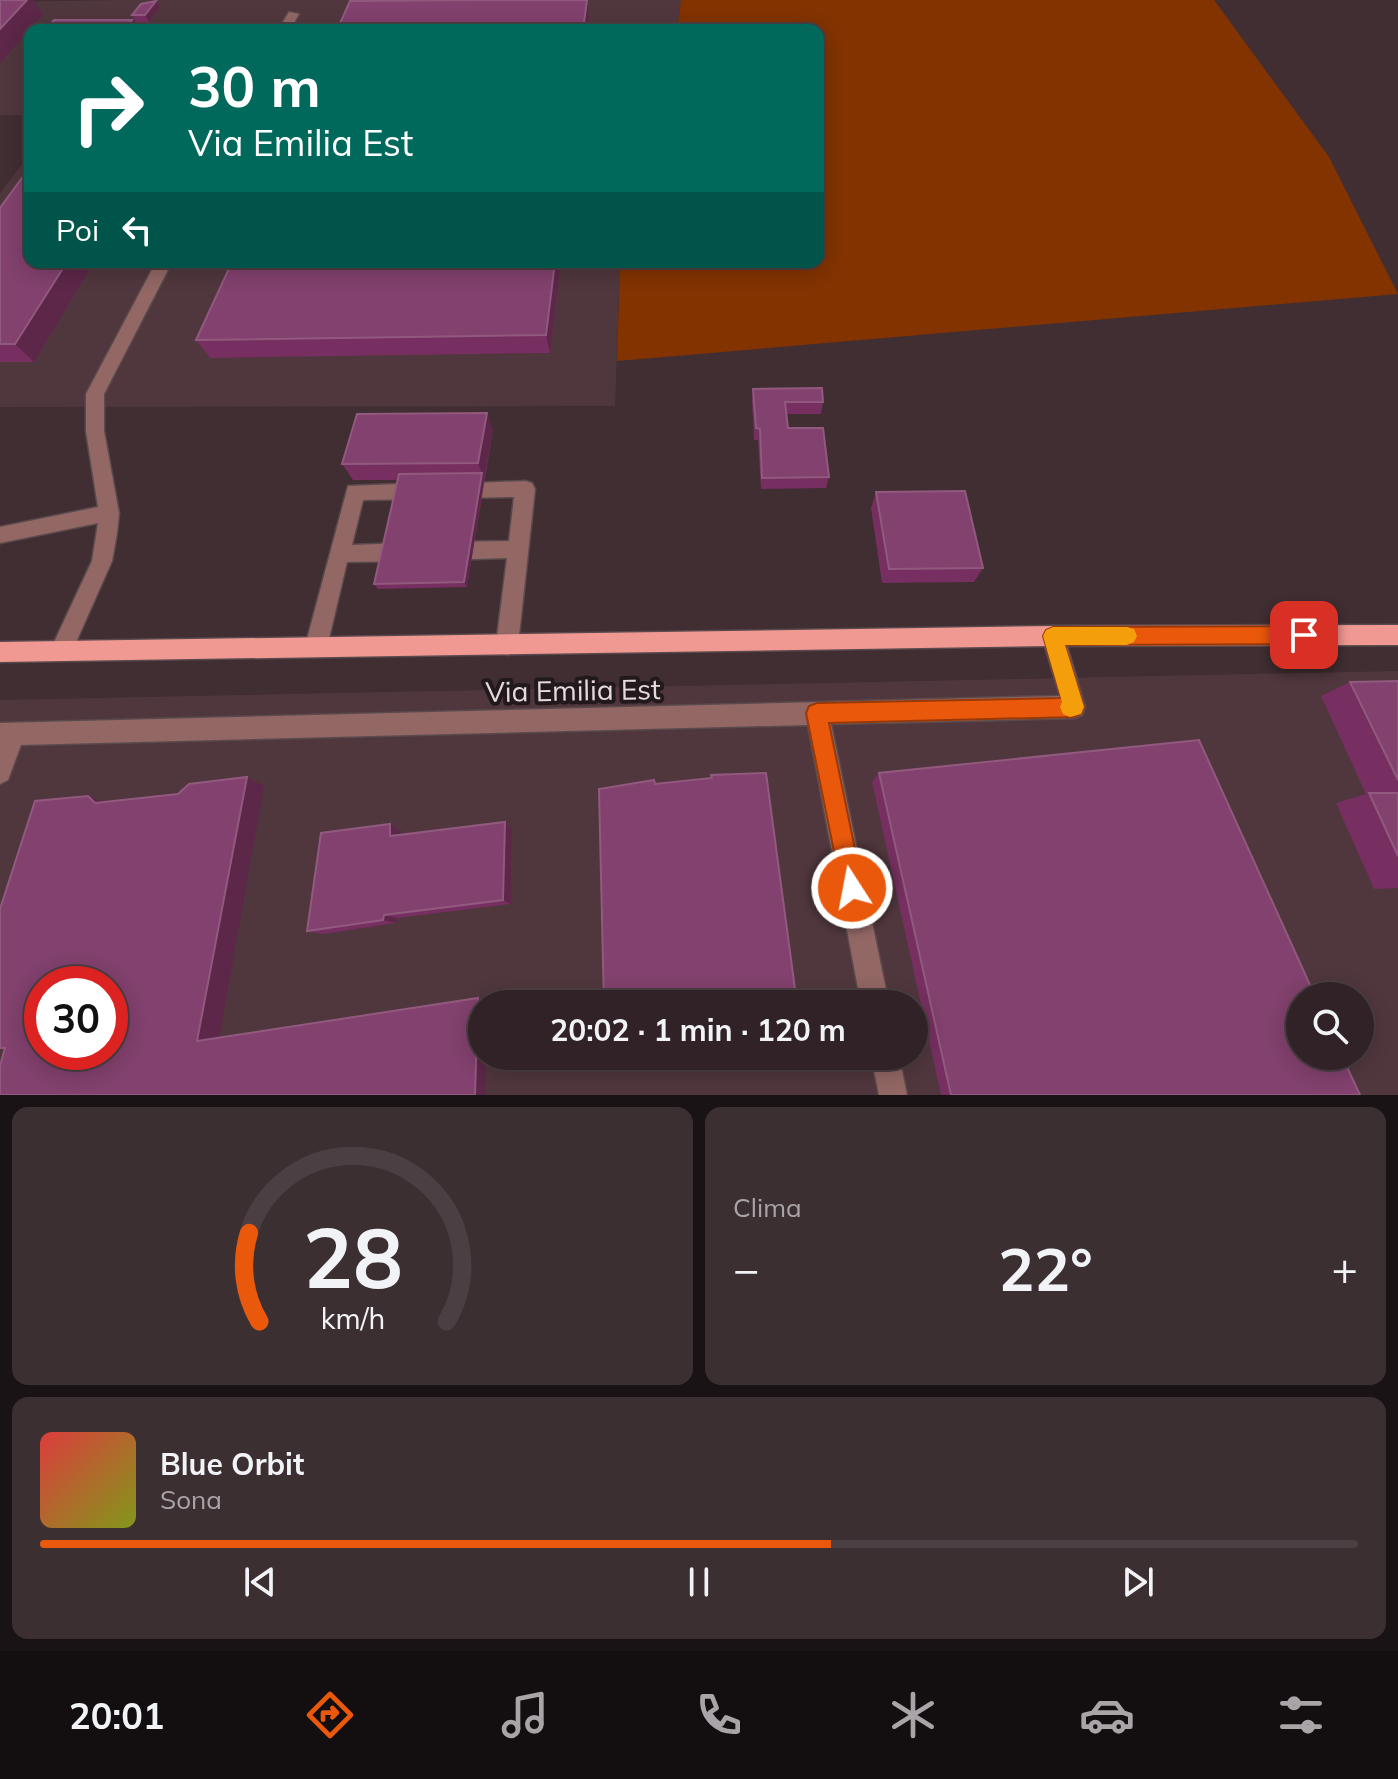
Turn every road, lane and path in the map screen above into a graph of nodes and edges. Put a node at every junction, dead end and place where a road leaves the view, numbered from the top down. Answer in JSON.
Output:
{"nodes":[{"id":1,"x":293,"y":14,"type":"dead end"},
{"id":2,"x":287,"y":24,"type":"edge"},
{"id":3,"x":161,"y":268,"type":"edge"},
{"id":4,"x":109,"y":513,"type":"junction"},
{"id":5,"x":0,"y":535,"type":"edge"},
{"id":6,"x":518,"y":549,"type":"junction"},
{"id":7,"x":340,"y":554,"type":"junction"},
{"id":8,"x":1398,"y":635,"type":"edge"},
{"id":9,"x":1053,"y":636,"type":"junction"},
{"id":10,"x":507,"y":645,"type":"junction"},
{"id":11,"x":316,"y":647,"type":"junction"},
{"id":12,"x":61,"y":651,"type":"junction"},
{"id":13,"x":0,"y":652,"type":"edge"},
{"id":14,"x":817,"y":713,"type":"junction"},
{"id":15,"x":7,"y":734,"type":"edge"},
{"id":16,"x":0,"y":772,"type":"edge"},
{"id":17,"x":872,"y":990,"type":"edge"},
{"id":18,"x":888,"y":1070,"type":"edge"},
{"id":19,"x":893,"y":1095,"type":"edge"}],
"edges":[{"from":1,"to":2,"type":"street"},
{"from":3,"to":4,"type":"street"},
{"from":4,"to":5,"type":"street"},
{"from":4,"to":12,"type":"street"},
{"from":6,"to":7,"type":"street"},
{"from":6,"to":7,"type":"street"},
{"from":6,"to":10,"type":"street"},
{"from":7,"to":11,"type":"street"},
{"from":8,"to":9,"type":"main road","name":"Via Emilia Est"},
{"from":9,"to":10,"type":"main road","name":"Via Emilia Est"},
{"from":9,"to":14,"type":"street","name":"Via Emilia Est"},
{"from":10,"to":11,"type":"main road","name":"Via Emilia Est"},
{"from":11,"to":12,"type":"main road","name":"Via Emilia Est"},
{"from":12,"to":13,"type":"main road","name":"Via Emilia Est"},
{"from":14,"to":15,"type":"street","name":"Via Emilia Est"},
{"from":14,"to":17,"type":"street"},
{"from":15,"to":16,"type":"street"},
{"from":18,"to":19,"type":"street"}]}
